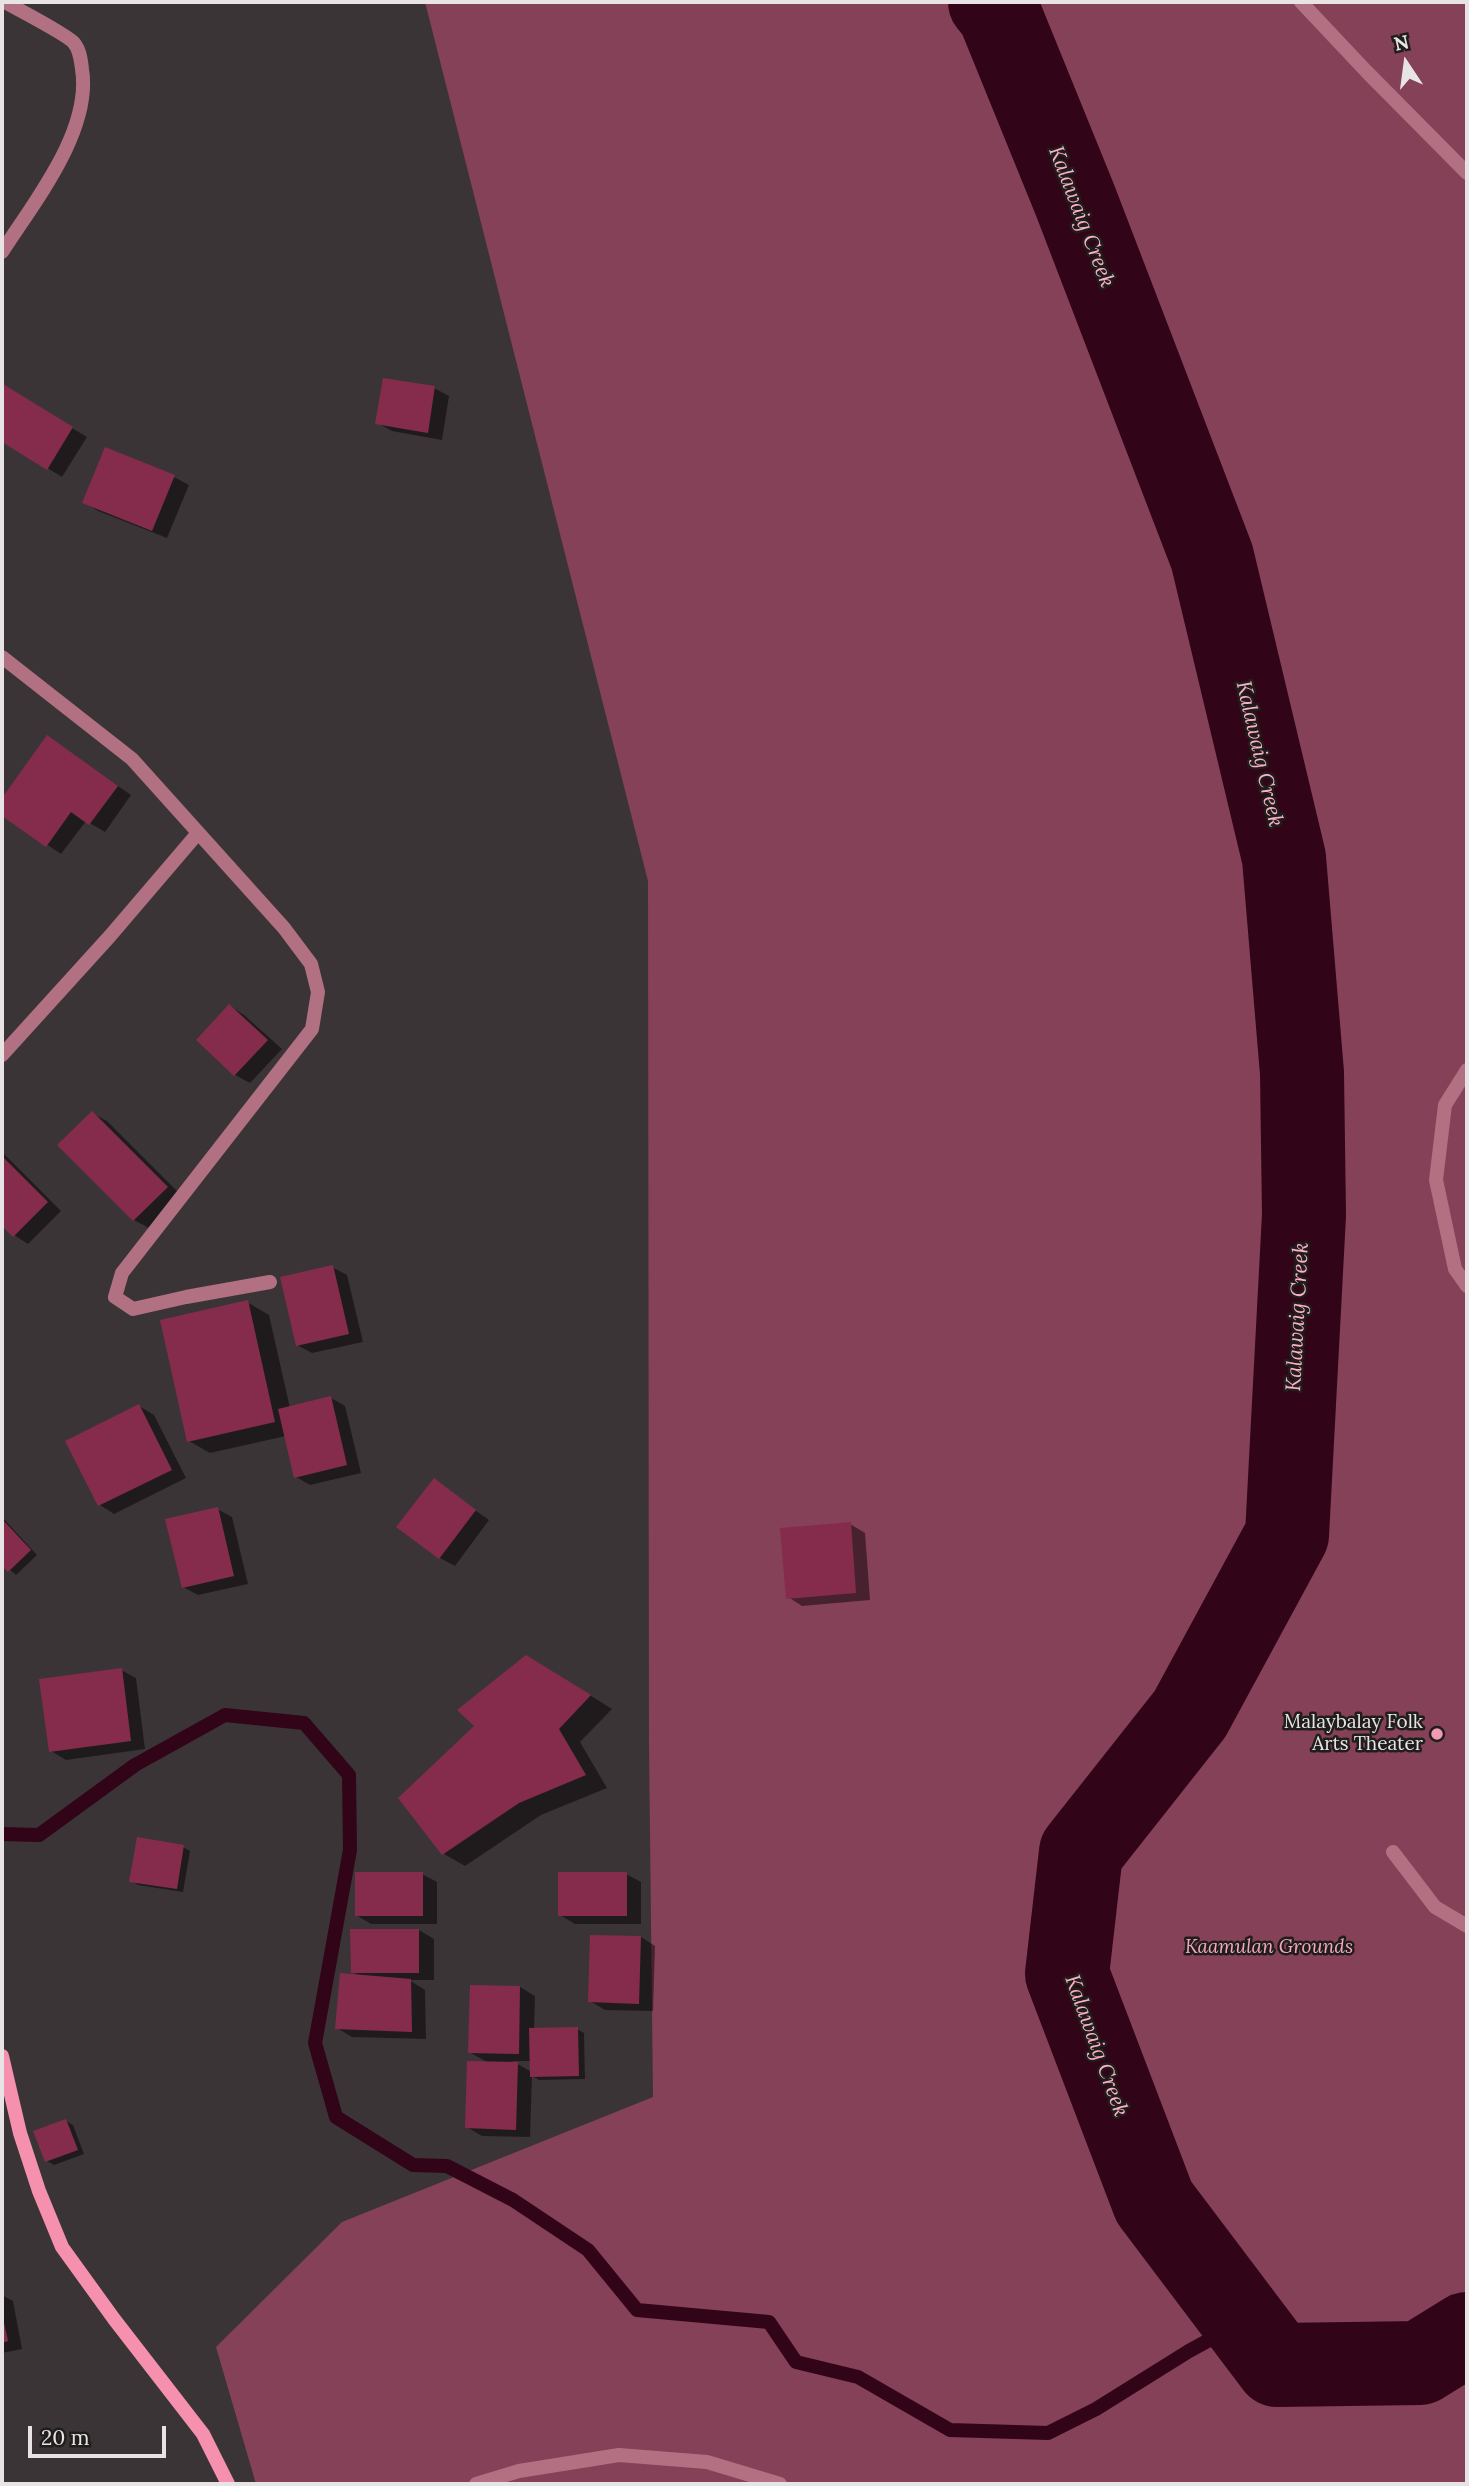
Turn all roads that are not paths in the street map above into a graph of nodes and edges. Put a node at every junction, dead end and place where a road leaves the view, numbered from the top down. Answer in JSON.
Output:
{"nodes":[{"id":1,"x":5,"y":2,"type":"edge"},
{"id":2,"x":1301,"y":2,"type":"edge"},
{"id":3,"x":1467,"y":173,"type":"edge"},
{"id":4,"x":2,"y":252,"type":"edge"},
{"id":5,"x":2,"y":657,"type":"edge"},
{"id":6,"x":198,"y":833,"type":"junction"},
{"id":7,"x":2,"y":1055,"type":"edge"},
{"id":8,"x":1467,"y":1070,"type":"edge"},
{"id":9,"x":270,"y":1282,"type":"dead end"},
{"id":10,"x":1467,"y":1286,"type":"edge"},
{"id":11,"x":1393,"y":1852,"type":"dead end"},
{"id":12,"x":1467,"y":1926,"type":"edge"},
{"id":13,"x":2,"y":2056,"type":"edge"},
{"id":14,"x":228,"y":2484,"type":"edge"},
{"id":15,"x":476,"y":2484,"type":"edge"},
{"id":16,"x":779,"y":2484,"type":"edge"}],
"edges":[{"from":1,"to":4,"type":"street"},
{"from":2,"to":3,"type":"street"},
{"from":5,"to":6,"type":"street"},
{"from":6,"to":7,"type":"street"},
{"from":6,"to":9,"type":"street"},
{"from":8,"to":10,"type":"street"},
{"from":11,"to":12,"type":"street"},
{"from":13,"to":14,"type":"main road"},
{"from":15,"to":16,"type":"street"}]}
